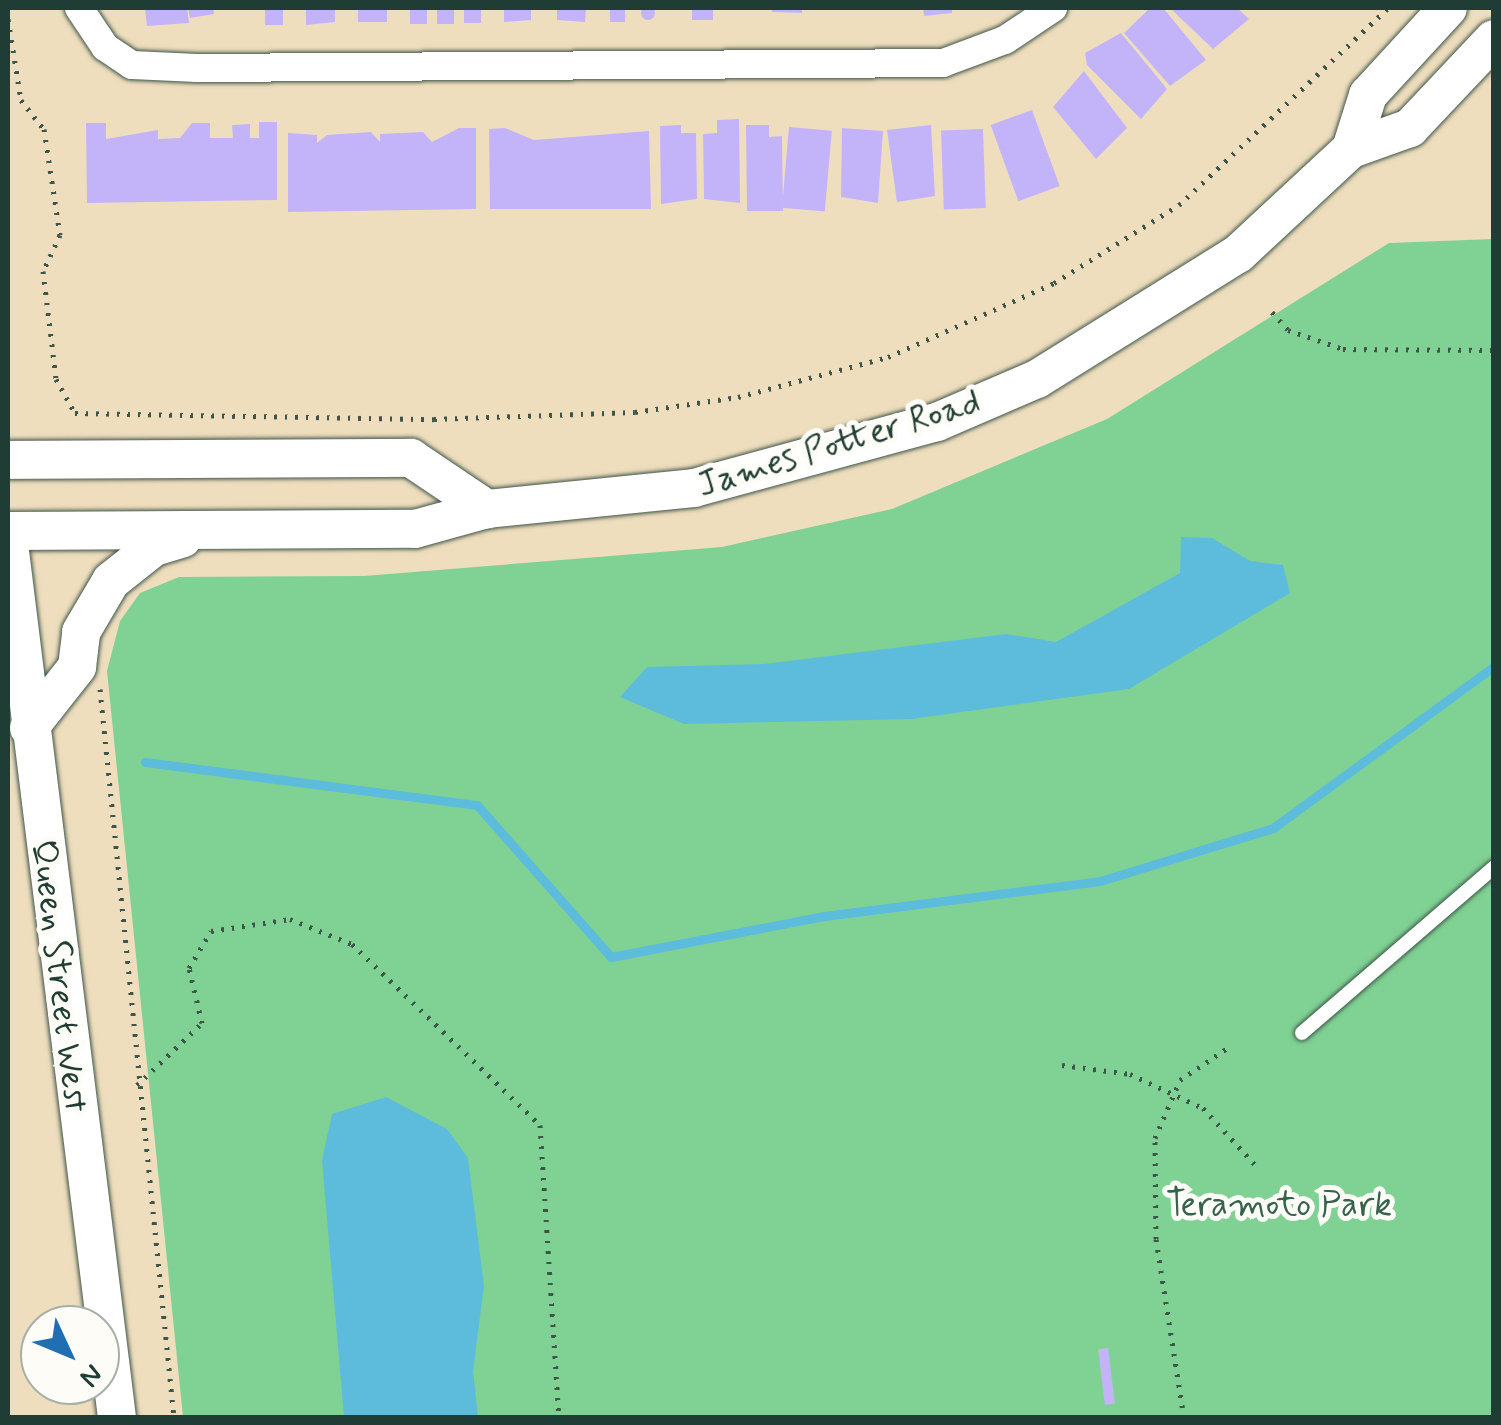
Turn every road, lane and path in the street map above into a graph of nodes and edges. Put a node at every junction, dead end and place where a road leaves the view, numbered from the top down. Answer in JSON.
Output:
{"nodes":[{"id":1,"x":79,"y":8,"type":"edge"},
{"id":2,"x":1053,"y":8,"type":"edge"},
{"id":3,"x":1388,"y":8,"type":"edge"},
{"id":4,"x":1448,"y":8,"type":"edge"},
{"id":5,"x":8,"y":19,"type":"edge"},
{"id":6,"x":1494,"y":38,"type":"edge"},
{"id":7,"x":1351,"y":150,"type":"junction"},
{"id":8,"x":1272,"y":312,"type":"dead end"},
{"id":9,"x":1494,"y":350,"type":"edge"},
{"id":10,"x":8,"y":460,"type":"edge"},
{"id":11,"x":487,"y":509,"type":"junction"},
{"id":12,"x":228,"y":530,"type":"junction"},
{"id":13,"x":8,"y":533,"type":"edge"},
{"id":14,"x":99,"y":682,"type":"dead end"},
{"id":15,"x":29,"y":728,"type":"junction"},
{"id":16,"x":1494,"y":867,"type":"edge"},
{"id":17,"x":1302,"y":1033,"type":"dead end"},
{"id":18,"x":1228,"y":1047,"type":"dead end"},
{"id":19,"x":1062,"y":1066,"type":"dead end"},
{"id":20,"x":138,"y":1085,"type":"junction"},
{"id":21,"x":1172,"y":1092,"type":"junction"},
{"id":22,"x":1260,"y":1169,"type":"dead end"},
{"id":23,"x":117,"y":1418,"type":"edge"},
{"id":24,"x":174,"y":1418,"type":"edge"},
{"id":25,"x":560,"y":1418,"type":"edge"},
{"id":26,"x":1184,"y":1418,"type":"edge"}],
"edges":[{"from":1,"to":2,"type":"street"},
{"from":3,"to":5,"type":"path"},
{"from":4,"to":7,"type":"main road"},
{"from":6,"to":7,"type":"main road","name":"James Potter Road"},
{"from":7,"to":11,"type":"main road","name":"James Potter Road"},
{"from":8,"to":9,"type":"path"},
{"from":10,"to":11,"type":"main road"},
{"from":11,"to":12,"type":"main road","name":"James Potter Road"},
{"from":12,"to":13,"type":"main road","name":"James Potter Road"},
{"from":12,"to":15,"type":"main road"},
{"from":13,"to":15,"type":"main road","name":"Queen Street West"},
{"from":14,"to":20,"type":"path"},
{"from":15,"to":23,"type":"main road","name":"Queen Street West"},
{"from":16,"to":17,"type":"lane"},
{"from":18,"to":21,"type":"path"},
{"from":19,"to":21,"type":"path"},
{"from":20,"to":24,"type":"path"},
{"from":20,"to":25,"type":"path"},
{"from":21,"to":22,"type":"path"},
{"from":21,"to":26,"type":"path"}]}
